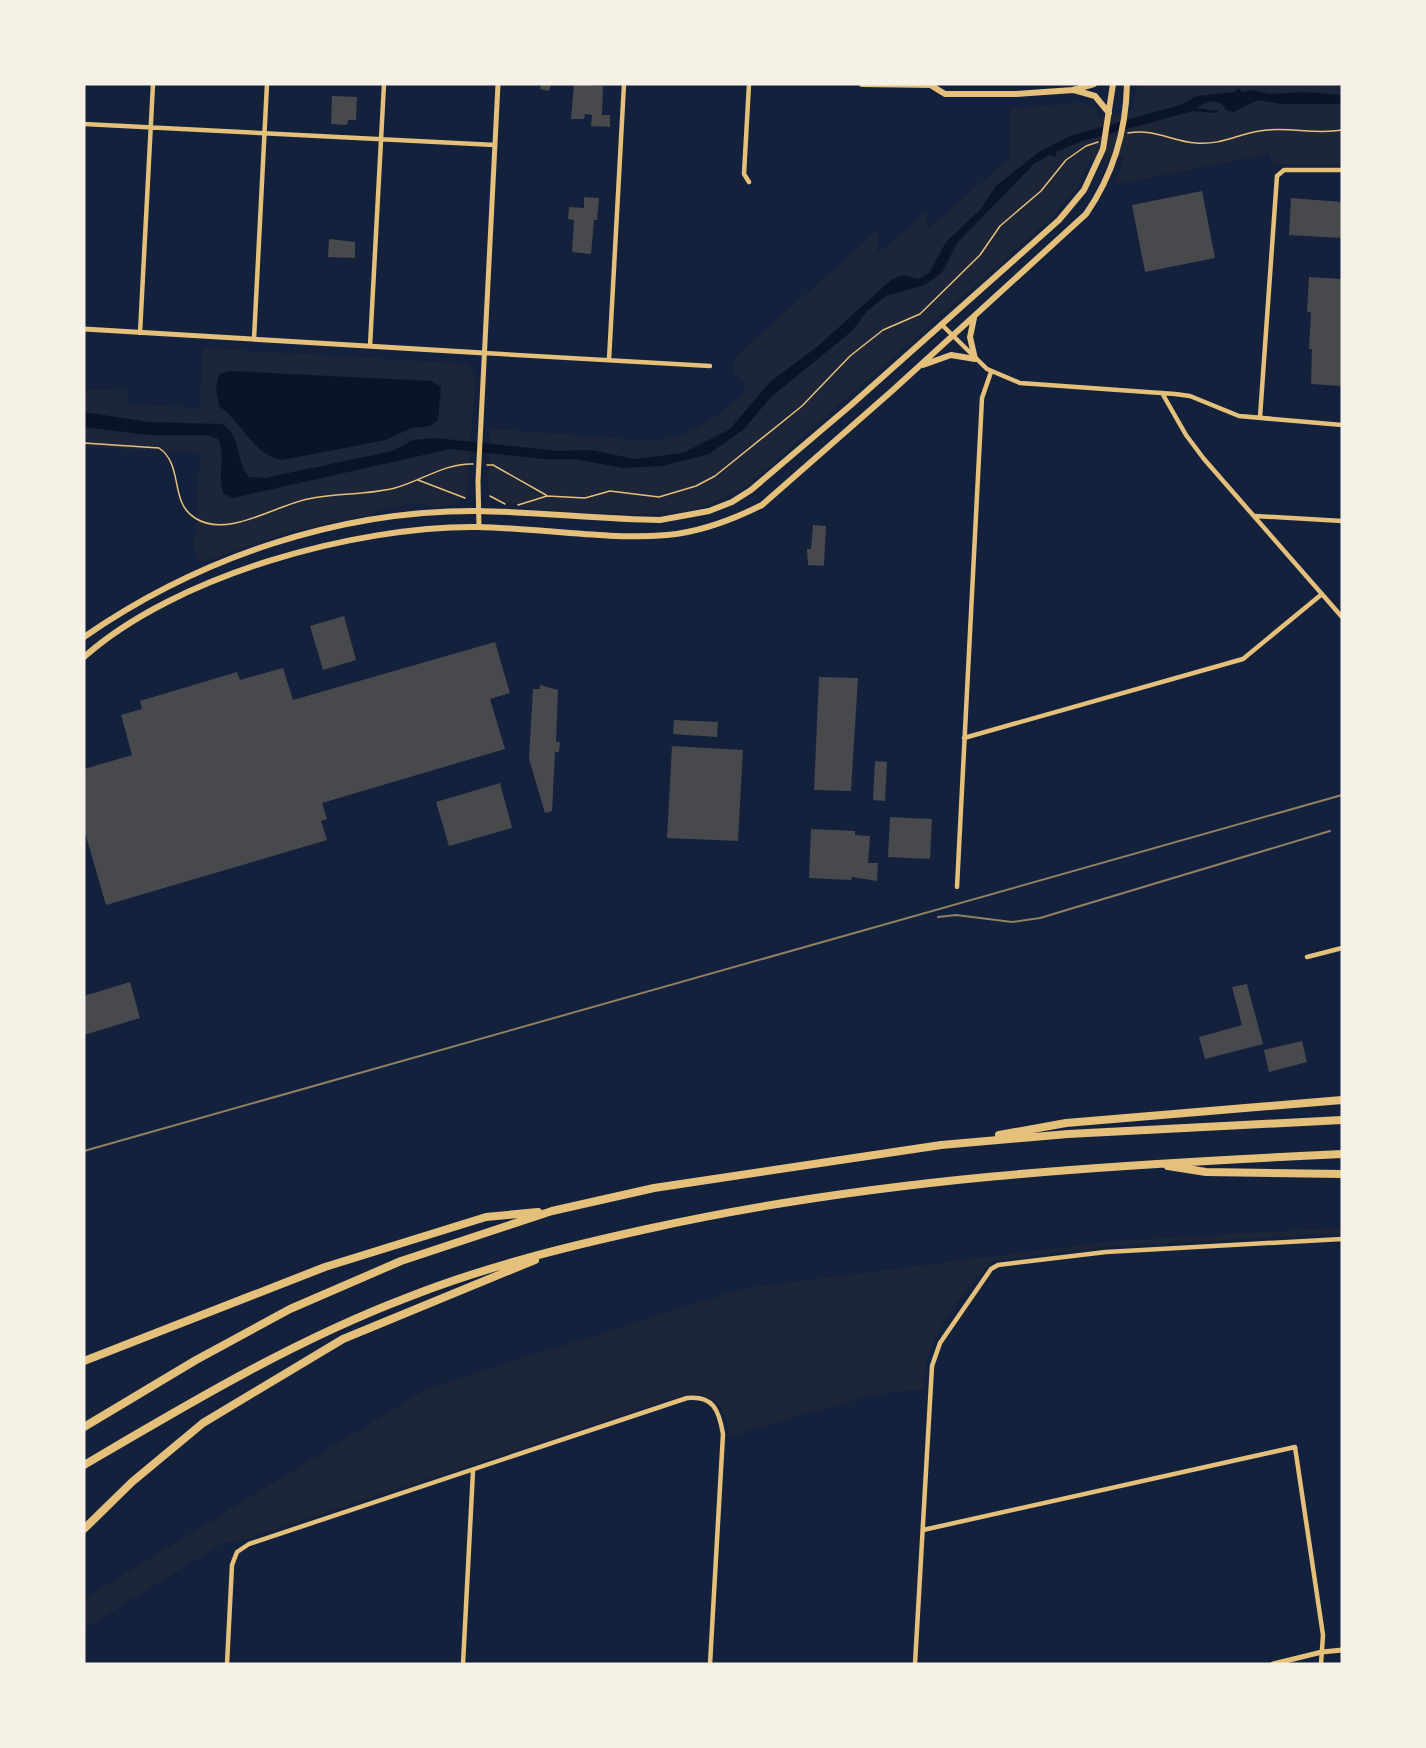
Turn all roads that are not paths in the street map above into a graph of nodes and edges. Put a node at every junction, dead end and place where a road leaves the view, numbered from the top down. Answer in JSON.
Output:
{"nodes":[{"id":1,"x":153,"y":84,"type":"edge"},
{"id":2,"x":267,"y":84,"type":"edge"},
{"id":3,"x":384,"y":84,"type":"edge"},
{"id":4,"x":498,"y":84,"type":"edge"},
{"id":5,"x":624,"y":84,"type":"edge"},
{"id":6,"x":749,"y":84,"type":"edge"},
{"id":7,"x":862,"y":84,"type":"edge"},
{"id":8,"x":1094,"y":84,"type":"edge"},
{"id":9,"x":1113,"y":84,"type":"edge"},
{"id":10,"x":1127,"y":84,"type":"edge"},
{"id":11,"x":934,"y":85,"type":"edge"},
{"id":12,"x":1073,"y":90,"type":"junction"},
{"id":13,"x":1109,"y":113,"type":"junction"},
{"id":14,"x":84,"y":124,"type":"edge"},
{"id":15,"x":151,"y":127,"type":"junction"},
{"id":16,"x":265,"y":133,"type":"junction"},
{"id":17,"x":381,"y":140,"type":"junction"},
{"id":18,"x":495,"y":145,"type":"junction"},
{"id":19,"x":1342,"y":170,"type":"edge"},
{"id":20,"x":749,"y":182,"type":"dead end"},
{"id":21,"x":974,"y":316,"type":"junction"},
{"id":22,"x":941,"y":324,"type":"junction"},
{"id":23,"x":84,"y":329,"type":"edge"},
{"id":24,"x":140,"y":333,"type":"junction"},
{"id":25,"x":951,"y":335,"type":"junction"},
{"id":26,"x":254,"y":339,"type":"junction"},
{"id":27,"x":370,"y":346,"type":"junction"},
{"id":28,"x":484,"y":354,"type":"junction"},
{"id":29,"x":975,"y":359,"type":"junction"},
{"id":30,"x":609,"y":360,"type":"junction"},
{"id":31,"x":710,"y":366,"type":"dead end"},
{"id":32,"x":917,"y":368,"type":"junction"},
{"id":33,"x":991,"y":372,"type":"junction"},
{"id":34,"x":1162,"y":393,"type":"junction"},
{"id":35,"x":1260,"y":417,"type":"junction"},
{"id":36,"x":1342,"y":424,"type":"edge"},
{"id":37,"x":478,"y":511,"type":"junction"},
{"id":38,"x":1255,"y":516,"type":"junction"},
{"id":39,"x":1342,"y":521,"type":"edge"},
{"id":40,"x":479,"y":527,"type":"junction"},
{"id":41,"x":1322,"y":594,"type":"junction"},
{"id":42,"x":1342,"y":617,"type":"edge"},
{"id":43,"x":84,"y":637,"type":"edge"},
{"id":44,"x":84,"y":657,"type":"edge"},
{"id":45,"x":964,"y":738,"type":"junction"},
{"id":46,"x":957,"y":887,"type":"dead end"},
{"id":47,"x":1342,"y":948,"type":"edge"},
{"id":48,"x":1306,"y":957,"type":"dead end"},
{"id":49,"x":1342,"y":1100,"type":"edge"},
{"id":50,"x":1342,"y":1120,"type":"edge"},
{"id":51,"x":941,"y":1145,"type":"junction"},
{"id":52,"x":1342,"y":1154,"type":"edge"},
{"id":53,"x":1146,"y":1163,"type":"junction"},
{"id":54,"x":1342,"y":1174,"type":"edge"},
{"id":55,"x":552,"y":1211,"type":"junction"},
{"id":56,"x":1342,"y":1239,"type":"edge"},
{"id":57,"x":557,"y":1249,"type":"junction"},
{"id":58,"x":160,"y":1330,"type":"junction"},
{"id":59,"x":84,"y":1361,"type":"edge"},
{"id":60,"x":84,"y":1367,"type":"edge"},
{"id":61,"x":84,"y":1427,"type":"edge"},
{"id":62,"x":84,"y":1465,"type":"edge"},
{"id":63,"x":473,"y":1471,"type":"junction"},
{"id":64,"x":84,"y":1529,"type":"edge"},
{"id":65,"x":923,"y":1530,"type":"junction"},
{"id":66,"x":1342,"y":1650,"type":"edge"},
{"id":67,"x":1322,"y":1652,"type":"junction"},
{"id":68,"x":227,"y":1664,"type":"edge"},
{"id":69,"x":464,"y":1664,"type":"edge"},
{"id":70,"x":710,"y":1664,"type":"edge"},
{"id":71,"x":915,"y":1664,"type":"edge"},
{"id":72,"x":1273,"y":1664,"type":"edge"},
{"id":73,"x":1321,"y":1664,"type":"edge"}],
"edges":[{"from":1,"to":15,"type":"street"},
{"from":2,"to":16,"type":"street"},
{"from":3,"to":17,"type":"street"},
{"from":4,"to":18,"type":"street"},
{"from":5,"to":30,"type":"street"},
{"from":6,"to":20,"type":"street"},
{"from":7,"to":11,"type":"main road"},
{"from":8,"to":12,"type":"main road"},
{"from":9,"to":13,"type":"main road"},
{"from":10,"to":21,"type":"main road"},
{"from":11,"to":12,"type":"main road"},
{"from":12,"to":13,"type":"main road"},
{"from":13,"to":22,"type":"main road"},
{"from":14,"to":15,"type":"street"},
{"from":15,"to":16,"type":"street"},
{"from":15,"to":24,"type":"street"},
{"from":16,"to":17,"type":"street"},
{"from":16,"to":26,"type":"street"},
{"from":17,"to":18,"type":"street"},
{"from":17,"to":27,"type":"street"},
{"from":18,"to":28,"type":"street"},
{"from":19,"to":35,"type":"street"},
{"from":21,"to":25,"type":"main road"},
{"from":21,"to":29,"type":"main road"},
{"from":22,"to":25,"type":"street"},
{"from":22,"to":37,"type":"main road"},
{"from":23,"to":24,"type":"street"},
{"from":24,"to":26,"type":"street"},
{"from":25,"to":29,"type":"street"},
{"from":25,"to":32,"type":"main road"},
{"from":26,"to":27,"type":"street"},
{"from":27,"to":28,"type":"street"},
{"from":28,"to":30,"type":"street"},
{"from":28,"to":37,"type":"street"},
{"from":29,"to":32,"type":"main road"},
{"from":29,"to":33,"type":"street"},
{"from":30,"to":31,"type":"street"},
{"from":32,"to":40,"type":"main road"},
{"from":33,"to":34,"type":"street"},
{"from":33,"to":45,"type":"street"},
{"from":34,"to":35,"type":"street"},
{"from":34,"to":38,"type":"street"},
{"from":35,"to":36,"type":"street"},
{"from":37,"to":40,"type":"street"},
{"from":37,"to":43,"type":"main road"},
{"from":38,"to":39,"type":"street"},
{"from":38,"to":41,"type":"street"},
{"from":40,"to":44,"type":"main road"},
{"from":41,"to":42,"type":"street"},
{"from":41,"to":45,"type":"street"},
{"from":45,"to":46,"type":"street"},
{"from":47,"to":48,"type":"street"},
{"from":49,"to":51,"type":"highway"},
{"from":50,"to":51,"type":"highway"},
{"from":51,"to":55,"type":"highway"},
{"from":52,"to":53,"type":"highway"},
{"from":53,"to":54,"type":"highway"},
{"from":53,"to":57,"type":"highway"},
{"from":55,"to":58,"type":"highway"},
{"from":55,"to":61,"type":"highway"},
{"from":56,"to":65,"type":"street"},
{"from":57,"to":62,"type":"highway"},
{"from":57,"to":64,"type":"highway"},
{"from":58,"to":59,"type":"highway"},
{"from":58,"to":60,"type":"highway"},
{"from":63,"to":68,"type":"street"},
{"from":63,"to":69,"type":"street"},
{"from":63,"to":70,"type":"street"},
{"from":65,"to":67,"type":"street"},
{"from":65,"to":71,"type":"street"},
{"from":66,"to":67,"type":"street"},
{"from":67,"to":72,"type":"street"},
{"from":67,"to":73,"type":"street"}]}
